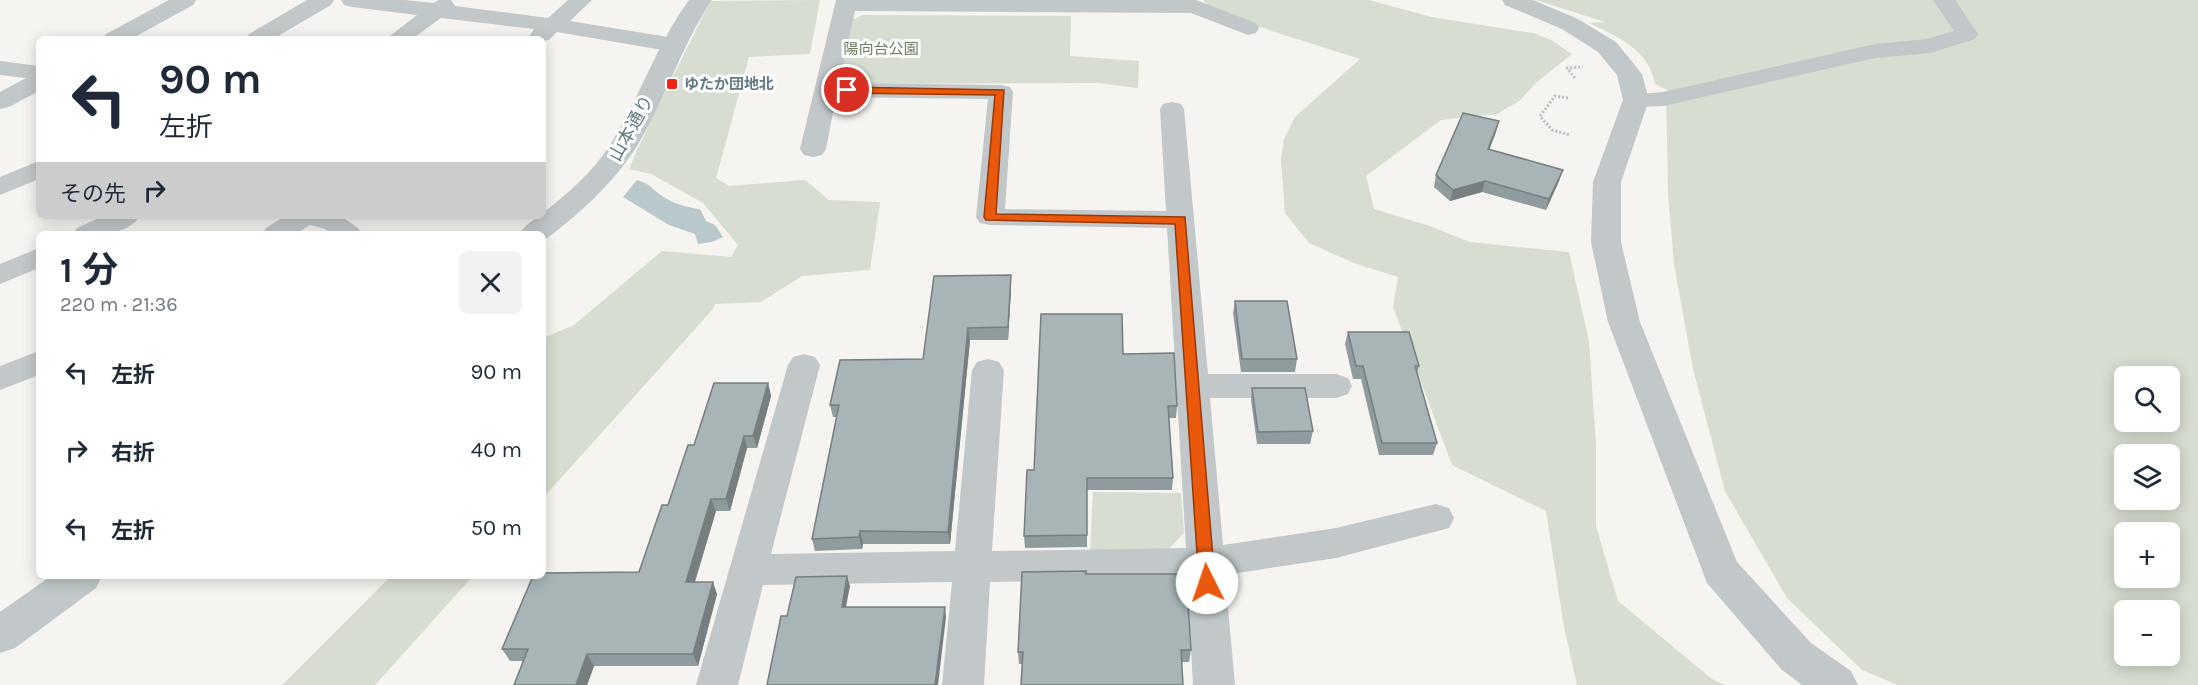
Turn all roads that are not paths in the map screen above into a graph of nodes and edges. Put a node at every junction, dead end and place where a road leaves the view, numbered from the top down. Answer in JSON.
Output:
{"nodes":[{"id":1,"x":185,"y":0,"type":"edge"},
{"id":2,"x":323,"y":0,"type":"edge"},
{"id":3,"x":352,"y":0,"type":"edge"},
{"id":4,"x":581,"y":0,"type":"edge"},
{"id":5,"x":701,"y":0,"type":"edge"},
{"id":6,"x":1513,"y":0,"type":"edge"},
{"id":7,"x":1944,"y":0,"type":"edge"},
{"id":8,"x":847,"y":2,"type":"edge"},
{"id":9,"x":947,"y":3,"type":"edge"},
{"id":10,"x":1105,"y":3,"type":"edge"},
{"id":11,"x":445,"y":5,"type":"edge"},
{"id":12,"x":1248,"y":28,"type":"dead end"},
{"id":13,"x":544,"y":32,"type":"edge"},
{"id":14,"x":119,"y":36,"type":"edge"},
{"id":15,"x":262,"y":36,"type":"edge"},
{"id":16,"x":401,"y":36,"type":"edge"},
{"id":17,"x":674,"y":45,"type":"junction"},
{"id":18,"x":0,"y":68,"type":"edge"},
{"id":19,"x":36,"y":73,"type":"edge"},
{"id":20,"x":36,"y":83,"type":"edge"},
{"id":21,"x":825,"y":90,"type":"junction"},
{"id":22,"x":1636,"y":100,"type":"junction"},
{"id":23,"x":0,"y":102,"type":"edge"},
{"id":24,"x":1172,"y":109,"type":"dead end"},
{"id":25,"x":813,"y":149,"type":"dead end"},
{"id":26,"x":0,"y":168,"type":"edge"},
{"id":27,"x":36,"y":172,"type":"edge"},
{"id":28,"x":36,"y":172,"type":"edge"},
{"id":29,"x":0,"y":187,"type":"edge"},
{"id":30,"x":120,"y":219,"type":"edge"},
{"id":31,"x":301,"y":219,"type":"edge"},
{"id":32,"x":318,"y":219,"type":"edge"},
{"id":33,"x":1181,"y":220,"type":"junction"},
{"id":34,"x":94,"y":231,"type":"edge"},
{"id":35,"x":281,"y":231,"type":"edge"},
{"id":36,"x":344,"y":231,"type":"edge"},
{"id":37,"x":538,"y":231,"type":"edge"},
{"id":38,"x":36,"y":258,"type":"edge"},
{"id":39,"x":0,"y":275,"type":"edge"},
{"id":40,"x":36,"y":363,"type":"edge"},
{"id":41,"x":804,"y":364,"type":"dead end"},
{"id":42,"x":988,"y":370,"type":"dead end"},
{"id":43,"x":0,"y":379,"type":"edge"},
{"id":44,"x":1193,"y":386,"type":"junction"},
{"id":45,"x":1336,"y":386,"type":"dead end"},
{"id":46,"x":1436,"y":518,"type":"dead end"},
{"id":47,"x":1206,"y":563,"type":"junction"},
{"id":48,"x":972,"y":567,"type":"junction"},
{"id":49,"x":748,"y":570,"type":"junction"},
{"id":50,"x":78,"y":579,"type":"edge"},
{"id":51,"x":0,"y":635,"type":"edge"},
{"id":52,"x":717,"y":685,"type":"edge"},
{"id":53,"x":963,"y":685,"type":"edge"},
{"id":54,"x":1214,"y":685,"type":"edge"},
{"id":55,"x":1836,"y":685,"type":"edge"}],
"edges":[{"from":1,"to":14,"type":"street"},
{"from":2,"to":15,"type":"street"},
{"from":3,"to":11,"type":"street"},
{"from":4,"to":13,"type":"street"},
{"from":5,"to":17,"type":"street","name":"山本通り"},
{"from":6,"to":22,"type":"street"},
{"from":7,"to":22,"type":"street"},
{"from":8,"to":9,"type":"street"},
{"from":8,"to":21,"type":"street"},
{"from":9,"to":10,"type":"street"},
{"from":10,"to":12,"type":"street"},
{"from":11,"to":13,"type":"street"},
{"from":11,"to":16,"type":"street"},
{"from":13,"to":17,"type":"street"},
{"from":17,"to":37,"type":"street","name":"山本通り"},
{"from":18,"to":19,"type":"street"},
{"from":20,"to":23,"type":"street"},
{"from":21,"to":25,"type":"street"},
{"from":21,"to":33,"type":"street"},
{"from":22,"to":55,"type":"street"},
{"from":24,"to":33,"type":"street"},
{"from":26,"to":27,"type":"street"},
{"from":28,"to":29,"type":"street"},
{"from":30,"to":34,"type":"street"},
{"from":31,"to":35,"type":"street"},
{"from":32,"to":36,"type":"street"},
{"from":33,"to":44,"type":"street"},
{"from":38,"to":39,"type":"street"},
{"from":40,"to":43,"type":"street"},
{"from":41,"to":49,"type":"street"},
{"from":42,"to":48,"type":"street"},
{"from":44,"to":45,"type":"street"},
{"from":44,"to":47,"type":"street"},
{"from":46,"to":47,"type":"street"},
{"from":47,"to":48,"type":"street"},
{"from":47,"to":54,"type":"street"},
{"from":48,"to":49,"type":"street"},
{"from":48,"to":53,"type":"street"},
{"from":49,"to":52,"type":"street"},
{"from":50,"to":51,"type":"street"}]}
